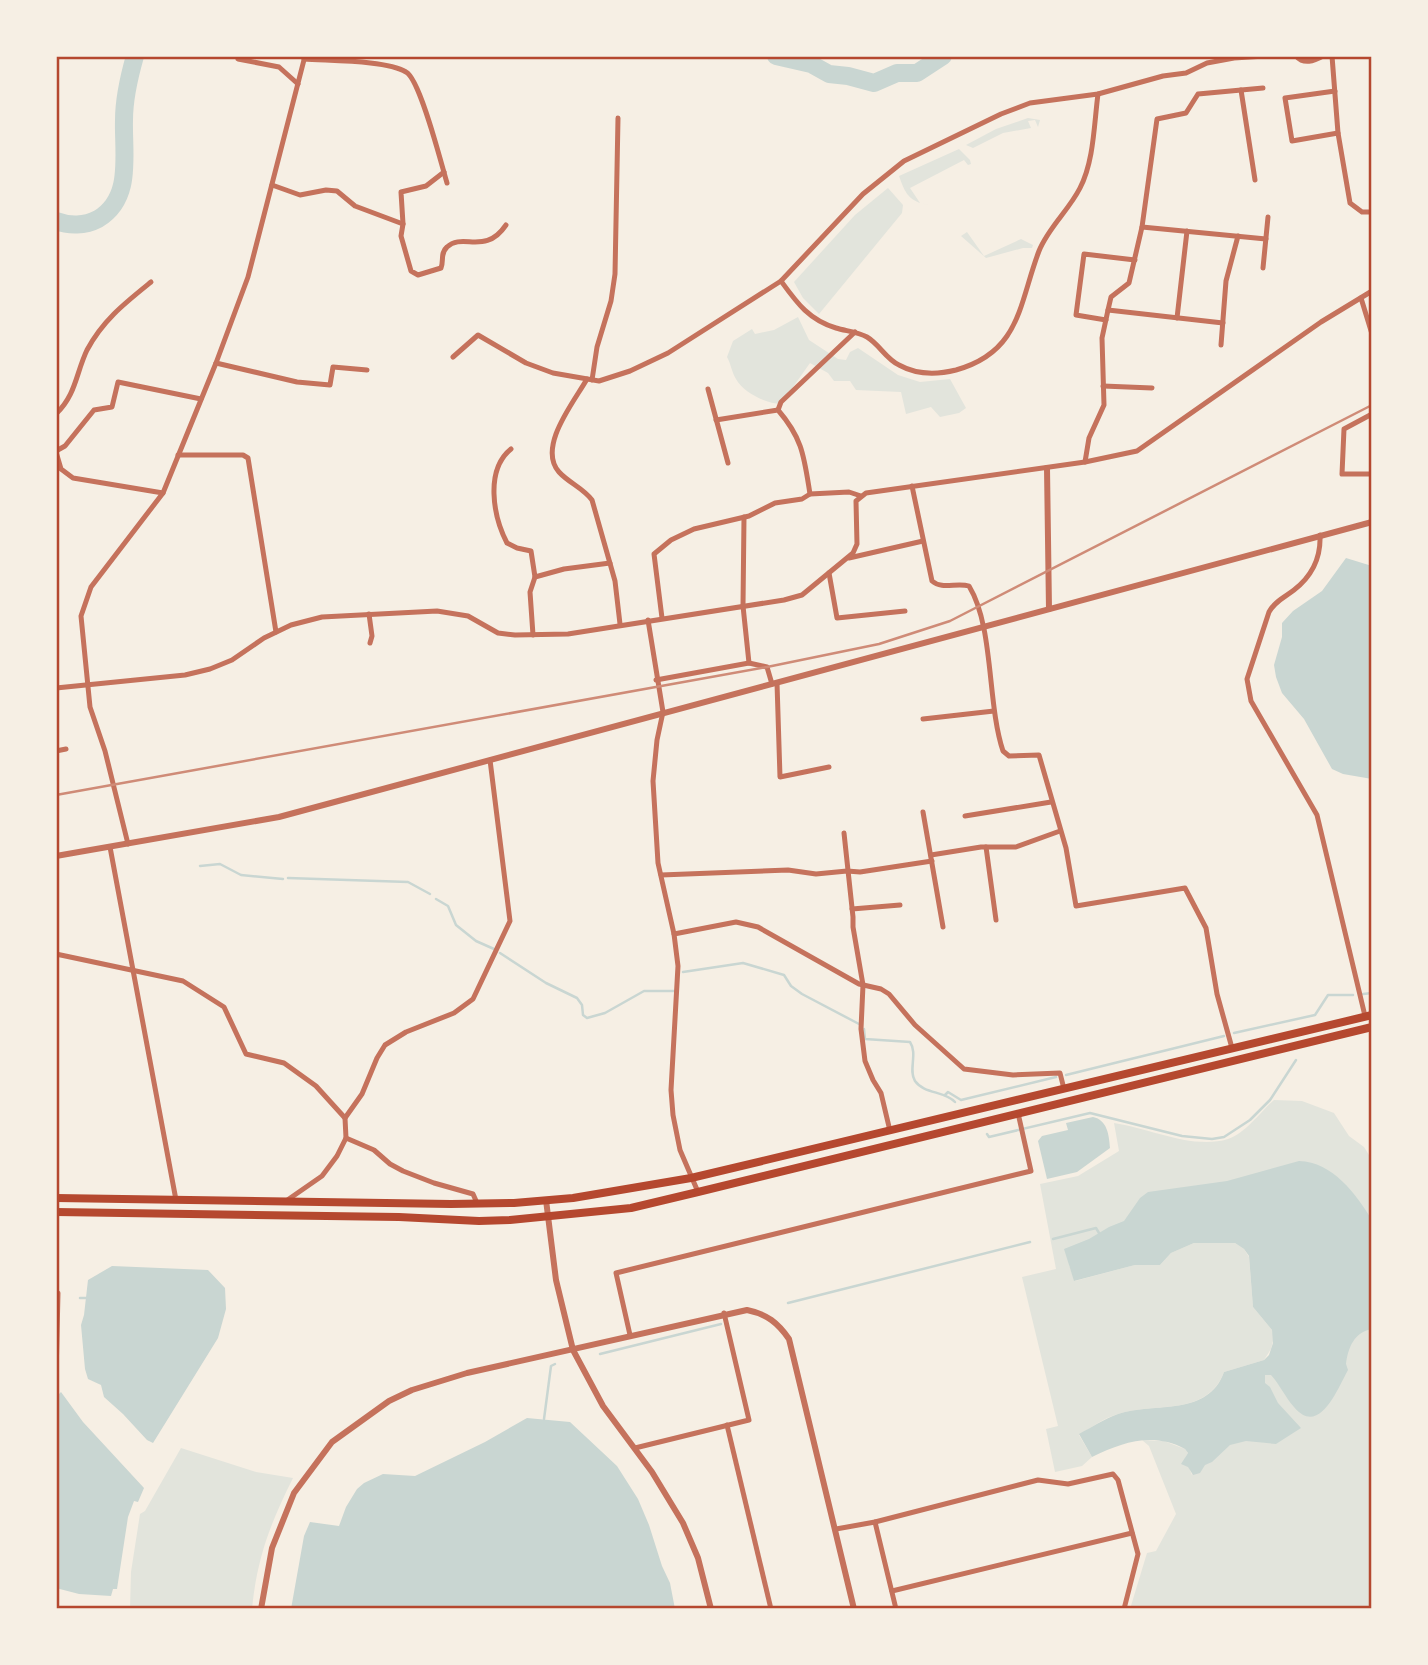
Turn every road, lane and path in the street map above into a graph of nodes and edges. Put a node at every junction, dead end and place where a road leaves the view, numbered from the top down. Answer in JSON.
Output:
{"nodes":[{"id":1,"x":239,"y":56,"type":"edge"},
{"id":2,"x":1265,"y":56,"type":"edge"},
{"id":3,"x":1296,"y":56,"type":"edge"},
{"id":4,"x":1323,"y":56,"type":"edge"},
{"id":5,"x":1332,"y":56,"type":"edge"},
{"id":6,"x":304,"y":57,"type":"edge"},
{"id":7,"x":298,"y":84,"type":"junction"},
{"id":8,"x":1263,"y":88,"type":"dead end"},
{"id":9,"x":1241,"y":90,"type":"junction"},
{"id":10,"x":1335,"y":91,"type":"junction"},
{"id":11,"x":1098,"y":94,"type":"junction"},
{"id":12,"x":618,"y":118,"type":"dead end"},
{"id":13,"x":1339,"y":133,"type":"junction"},
{"id":14,"x":444,"y":172,"type":"junction"},
{"id":15,"x":1255,"y":180,"type":"dead end"},
{"id":16,"x":447,"y":183,"type":"dead end"},
{"id":17,"x":272,"y":186,"type":"junction"},
{"id":18,"x":1372,"y":212,"type":"edge"},
{"id":19,"x":1268,"y":218,"type":"dead end"},
{"id":20,"x":403,"y":225,"type":"junction"},
{"id":21,"x":506,"y":225,"type":"dead end"},
{"id":22,"x":1142,"y":227,"type":"junction"},
{"id":23,"x":1187,"y":231,"type":"junction"},
{"id":24,"x":1238,"y":236,"type":"junction"},
{"id":25,"x":1266,"y":239,"type":"junction"},
{"id":26,"x":1135,"y":260,"type":"junction"},
{"id":27,"x":1264,"y":268,"type":"dead end"},
{"id":28,"x":781,"y":281,"type":"junction"},
{"id":29,"x":151,"y":282,"type":"dead end"},
{"id":30,"x":1372,"y":291,"type":"edge"},
{"id":31,"x":1361,"y":298,"type":"junction"},
{"id":32,"x":1108,"y":310,"type":"junction"},
{"id":33,"x":1177,"y":318,"type":"junction"},
{"id":34,"x":1106,"y":320,"type":"junction"},
{"id":35,"x":1223,"y":323,"type":"junction"},
{"id":36,"x":855,"y":332,"type":"junction"},
{"id":37,"x":1372,"y":334,"type":"edge"},
{"id":38,"x":1221,"y":345,"type":"dead end"},
{"id":39,"x":453,"y":357,"type":"dead end"},
{"id":40,"x":216,"y":363,"type":"junction"},
{"id":41,"x":367,"y":370,"type":"dead end"},
{"id":42,"x":590,"y":380,"type":"junction"},
{"id":43,"x":1103,"y":386,"type":"junction"},
{"id":44,"x":1152,"y":388,"type":"dead end"},
{"id":45,"x":708,"y":389,"type":"dead end"},
{"id":46,"x":201,"y":399,"type":"junction"},
{"id":47,"x":778,"y":410,"type":"junction"},
{"id":48,"x":56,"y":414,"type":"edge"},
{"id":49,"x":1372,"y":414,"type":"edge"},
{"id":50,"x":716,"y":419,"type":"junction"},
{"id":51,"x":511,"y":449,"type":"dead end"},
{"id":52,"x":56,"y":452,"type":"edge"},
{"id":53,"x":178,"y":455,"type":"junction"},
{"id":54,"x":728,"y":463,"type":"dead end"},
{"id":55,"x":1085,"y":463,"type":"junction"},
{"id":56,"x":1047,"y":468,"type":"junction"},
{"id":57,"x":1372,"y":474,"type":"edge"},
{"id":58,"x":912,"y":486,"type":"junction"},
{"id":59,"x":163,"y":493,"type":"junction"},
{"id":60,"x":810,"y":494,"type":"junction"},
{"id":61,"x":860,"y":496,"type":"junction"},
{"id":62,"x":744,"y":517,"type":"junction"},
{"id":63,"x":1372,"y":522,"type":"edge"},
{"id":64,"x":1320,"y":535,"type":"junction"},
{"id":65,"x":923,"y":541,"type":"junction"},
{"id":66,"x":849,"y":558,"type":"junction"},
{"id":67,"x":610,"y":563,"type":"junction"},
{"id":68,"x":829,"y":573,"type":"junction"},
{"id":69,"x":535,"y":577,"type":"junction"},
{"id":70,"x":743,"y":606,"type":"junction"},
{"id":71,"x":1049,"y":609,"type":"junction"},
{"id":72,"x":905,"y":611,"type":"dead end"},
{"id":73,"x":369,"y":614,"type":"junction"},
{"id":74,"x":662,"y":618,"type":"junction"},
{"id":75,"x":648,"y":620,"type":"junction"},
{"id":76,"x":620,"y":624,"type":"junction"},
{"id":77,"x":983,"y":627,"type":"junction"},
{"id":78,"x":275,"y":632,"type":"junction"},
{"id":79,"x":534,"y":635,"type":"junction"},
{"id":80,"x":370,"y":643,"type":"dead end"},
{"id":81,"x":749,"y":663,"type":"junction"},
{"id":82,"x":656,"y":680,"type":"junction"},
{"id":83,"x":775,"y":683,"type":"junction"},
{"id":84,"x":87,"y":685,"type":"junction"},
{"id":85,"x":56,"y":688,"type":"edge"},
{"id":86,"x":994,"y":711,"type":"junction"},
{"id":87,"x":663,"y":712,"type":"junction"},
{"id":88,"x":923,"y":719,"type":"dead end"},
{"id":89,"x":66,"y":749,"type":"dead end"},
{"id":90,"x":56,"y":751,"type":"edge"},
{"id":91,"x":490,"y":760,"type":"junction"},
{"id":92,"x":829,"y":767,"type":"dead end"},
{"id":93,"x":1051,"y":802,"type":"junction"},
{"id":94,"x":923,"y":812,"type":"dead end"},
{"id":95,"x":965,"y":816,"type":"dead end"},
{"id":96,"x":1060,"y":831,"type":"junction"},
{"id":97,"x":844,"y":834,"type":"dead end"},
{"id":98,"x":128,"y":844,"type":"junction"},
{"id":99,"x":110,"y":847,"type":"junction"},
{"id":100,"x":986,"y":847,"type":"junction"},
{"id":101,"x":56,"y":856,"type":"edge"},
{"id":102,"x":931,"y":858,"type":"junction"},
{"id":103,"x":846,"y":871,"type":"junction"},
{"id":104,"x":661,"y":875,"type":"junction"},
{"id":105,"x":900,"y":905,"type":"dead end"},
{"id":106,"x":852,"y":909,"type":"junction"},
{"id":107,"x":996,"y":919,"type":"dead end"},
{"id":108,"x":943,"y":928,"type":"dead end"},
{"id":109,"x":674,"y":934,"type":"junction"},
{"id":110,"x":56,"y":954,"type":"edge"},
{"id":111,"x":133,"y":969,"type":"junction"},
{"id":112,"x":863,"y":985,"type":"junction"},
{"id":113,"x":1369,"y":1015,"type":"edge"},
{"id":114,"x":1372,"y":1027,"type":"edge"},
{"id":115,"x":1232,"y":1048,"type":"junction"},
{"id":116,"x":1064,"y":1089,"type":"junction"},
{"id":117,"x":1018,"y":1113,"type":"junction"},
{"id":118,"x":345,"y":1118,"type":"junction"},
{"id":119,"x":890,"y":1131,"type":"junction"},
{"id":120,"x":346,"y":1138,"type":"junction"},
{"id":121,"x":691,"y":1178,"type":"junction"},
{"id":122,"x":698,"y":1192,"type":"junction"},
{"id":123,"x":56,"y":1198,"type":"edge"},
{"id":124,"x":176,"y":1200,"type":"junction"},
{"id":125,"x":546,"y":1200,"type":"junction"},
{"id":126,"x":286,"y":1201,"type":"junction"},
{"id":127,"x":477,"y":1203,"type":"junction"},
{"id":128,"x":56,"y":1212,"type":"edge"},
{"id":129,"x":548,"y":1218,"type":"junction"},
{"id":130,"x":56,"y":1293,"type":"edge"},
{"id":131,"x":724,"y":1313,"type":"junction"},
{"id":132,"x":630,"y":1335,"type":"junction"},
{"id":133,"x":573,"y":1350,"type":"junction"},
{"id":134,"x":56,"y":1353,"type":"edge"},
{"id":135,"x":56,"y":1377,"type":"edge"},
{"id":136,"x":727,"y":1425,"type":"junction"},
{"id":137,"x":635,"y":1448,"type":"junction"},
{"id":138,"x":875,"y":1522,"type":"junction"},
{"id":139,"x":836,"y":1529,"type":"junction"},
{"id":140,"x":1132,"y":1532,"type":"junction"},
{"id":141,"x":892,"y":1591,"type":"junction"},
{"id":142,"x":261,"y":1609,"type":"edge"},
{"id":143,"x":711,"y":1609,"type":"edge"},
{"id":144,"x":771,"y":1609,"type":"edge"},
{"id":145,"x":854,"y":1609,"type":"edge"},
{"id":146,"x":896,"y":1609,"type":"edge"},
{"id":147,"x":1124,"y":1609,"type":"edge"}],
"edges":[{"from":1,"to":7,"type":"street"},
{"from":2,"to":11,"type":"street"},
{"from":3,"to":4,"type":"street"},
{"from":5,"to":10,"type":"street"},
{"from":6,"to":7,"type":"street"},
{"from":6,"to":14,"type":"street"},
{"from":7,"to":17,"type":"street"},
{"from":8,"to":9,"type":"street"},
{"from":9,"to":15,"type":"street"},
{"from":9,"to":22,"type":"street"},
{"from":10,"to":13,"type":"street"},
{"from":10,"to":13,"type":"street"},
{"from":11,"to":28,"type":"street"},
{"from":11,"to":36,"type":"street"},
{"from":12,"to":42,"type":"street"},
{"from":13,"to":18,"type":"street"},
{"from":14,"to":16,"type":"street"},
{"from":14,"to":20,"type":"street"},
{"from":17,"to":20,"type":"street"},
{"from":17,"to":40,"type":"street"},
{"from":19,"to":25,"type":"street"},
{"from":20,"to":21,"type":"street"},
{"from":22,"to":23,"type":"street"},
{"from":22,"to":26,"type":"street"},
{"from":23,"to":24,"type":"street"},
{"from":23,"to":33,"type":"street"},
{"from":24,"to":25,"type":"street"},
{"from":24,"to":35,"type":"street"},
{"from":25,"to":27,"type":"street"},
{"from":26,"to":32,"type":"street"},
{"from":26,"to":34,"type":"street"},
{"from":28,"to":36,"type":"street"},
{"from":28,"to":42,"type":"street"},
{"from":29,"to":48,"type":"street"},
{"from":30,"to":31,"type":"street"},
{"from":31,"to":37,"type":"street"},
{"from":31,"to":55,"type":"street"},
{"from":32,"to":33,"type":"street"},
{"from":32,"to":34,"type":"street"},
{"from":33,"to":35,"type":"street"},
{"from":34,"to":43,"type":"street"},
{"from":35,"to":38,"type":"street"},
{"from":36,"to":47,"type":"street"},
{"from":39,"to":42,"type":"street"},
{"from":40,"to":41,"type":"street"},
{"from":40,"to":46,"type":"street"},
{"from":42,"to":67,"type":"street"},
{"from":43,"to":44,"type":"street"},
{"from":43,"to":55,"type":"street"},
{"from":45,"to":50,"type":"street"},
{"from":46,"to":52,"type":"street"},
{"from":46,"to":53,"type":"street"},
{"from":47,"to":50,"type":"street"},
{"from":47,"to":60,"type":"street"},
{"from":49,"to":57,"type":"street"},
{"from":50,"to":54,"type":"street"},
{"from":51,"to":69,"type":"street"},
{"from":52,"to":59,"type":"street"},
{"from":53,"to":59,"type":"street"},
{"from":53,"to":78,"type":"street"},
{"from":55,"to":56,"type":"street"},
{"from":56,"to":58,"type":"street"},
{"from":56,"to":71,"type":"street"},
{"from":58,"to":61,"type":"street"},
{"from":58,"to":65,"type":"street"},
{"from":59,"to":84,"type":"street"},
{"from":60,"to":61,"type":"street"},
{"from":60,"to":62,"type":"street"},
{"from":61,"to":66,"type":"street"},
{"from":62,"to":70,"type":"street"},
{"from":62,"to":74,"type":"street"},
{"from":63,"to":64,"type":"street"},
{"from":64,"to":71,"type":"street"},
{"from":64,"to":113,"type":"street"},
{"from":65,"to":66,"type":"street"},
{"from":65,"to":77,"type":"street"},
{"from":66,"to":68,"type":"street"},
{"from":67,"to":69,"type":"street"},
{"from":67,"to":76,"type":"street"},
{"from":68,"to":70,"type":"street"},
{"from":68,"to":72,"type":"street"},
{"from":69,"to":79,"type":"street"},
{"from":70,"to":74,"type":"street"},
{"from":70,"to":81,"type":"street"},
{"from":71,"to":77,"type":"street"},
{"from":73,"to":78,"type":"street"},
{"from":73,"to":79,"type":"street"},
{"from":73,"to":80,"type":"street"},
{"from":74,"to":75,"type":"street"},
{"from":75,"to":76,"type":"street"},
{"from":75,"to":82,"type":"street"},
{"from":76,"to":79,"type":"street"},
{"from":77,"to":83,"type":"street"},
{"from":77,"to":86,"type":"street"},
{"from":78,"to":84,"type":"street"},
{"from":81,"to":82,"type":"street"},
{"from":81,"to":83,"type":"street"},
{"from":82,"to":87,"type":"street"},
{"from":83,"to":87,"type":"street"},
{"from":83,"to":92,"type":"street"},
{"from":84,"to":85,"type":"street"},
{"from":84,"to":98,"type":"street"},
{"from":86,"to":88,"type":"street"},
{"from":86,"to":93,"type":"street"},
{"from":87,"to":91,"type":"street"},
{"from":87,"to":104,"type":"street"},
{"from":89,"to":90,"type":"street"},
{"from":91,"to":98,"type":"street"},
{"from":91,"to":118,"type":"street"},
{"from":93,"to":95,"type":"street"},
{"from":93,"to":96,"type":"street"},
{"from":94,"to":102,"type":"street"},
{"from":96,"to":100,"type":"street"},
{"from":96,"to":115,"type":"street"},
{"from":97,"to":103,"type":"street"},
{"from":98,"to":99,"type":"street"},
{"from":99,"to":101,"type":"street"},
{"from":99,"to":111,"type":"street"},
{"from":100,"to":102,"type":"street"},
{"from":100,"to":107,"type":"street"},
{"from":102,"to":103,"type":"street"},
{"from":102,"to":108,"type":"street"},
{"from":103,"to":104,"type":"street"},
{"from":103,"to":106,"type":"street"},
{"from":104,"to":109,"type":"street"},
{"from":105,"to":106,"type":"street"},
{"from":106,"to":112,"type":"street"},
{"from":109,"to":112,"type":"street"},
{"from":109,"to":121,"type":"street"},
{"from":110,"to":111,"type":"street"},
{"from":111,"to":118,"type":"street"},
{"from":111,"to":124,"type":"street"},
{"from":112,"to":116,"type":"street"},
{"from":112,"to":119,"type":"street"},
{"from":113,"to":115,"type":"main road"},
{"from":114,"to":117,"type":"main road"},
{"from":115,"to":116,"type":"main road"},
{"from":116,"to":119,"type":"main road"},
{"from":117,"to":122,"type":"main road"},
{"from":117,"to":132,"type":"street"},
{"from":118,"to":120,"type":"street"},
{"from":119,"to":121,"type":"main road"},
{"from":120,"to":126,"type":"street"},
{"from":120,"to":127,"type":"street"},
{"from":121,"to":122,"type":"street"},
{"from":121,"to":125,"type":"main road"},
{"from":122,"to":129,"type":"main road"},
{"from":123,"to":124,"type":"main road"},
{"from":124,"to":126,"type":"main road"},
{"from":125,"to":127,"type":"main road"},
{"from":125,"to":129,"type":"street"},
{"from":126,"to":127,"type":"main road"},
{"from":128,"to":129,"type":"main road"},
{"from":129,"to":133,"type":"street"},
{"from":130,"to":134,"type":"street"},
{"from":131,"to":132,"type":"street"},
{"from":131,"to":136,"type":"street"},
{"from":131,"to":139,"type":"street"},
{"from":132,"to":133,"type":"street"},
{"from":133,"to":137,"type":"street"},
{"from":133,"to":142,"type":"street"},
{"from":134,"to":135,"type":"street"},
{"from":136,"to":137,"type":"street"},
{"from":136,"to":144,"type":"street"},
{"from":137,"to":143,"type":"street"},
{"from":138,"to":139,"type":"street"},
{"from":138,"to":140,"type":"street"},
{"from":138,"to":141,"type":"street"},
{"from":139,"to":145,"type":"street"},
{"from":140,"to":141,"type":"street"},
{"from":140,"to":147,"type":"street"},
{"from":141,"to":146,"type":"street"}]}
